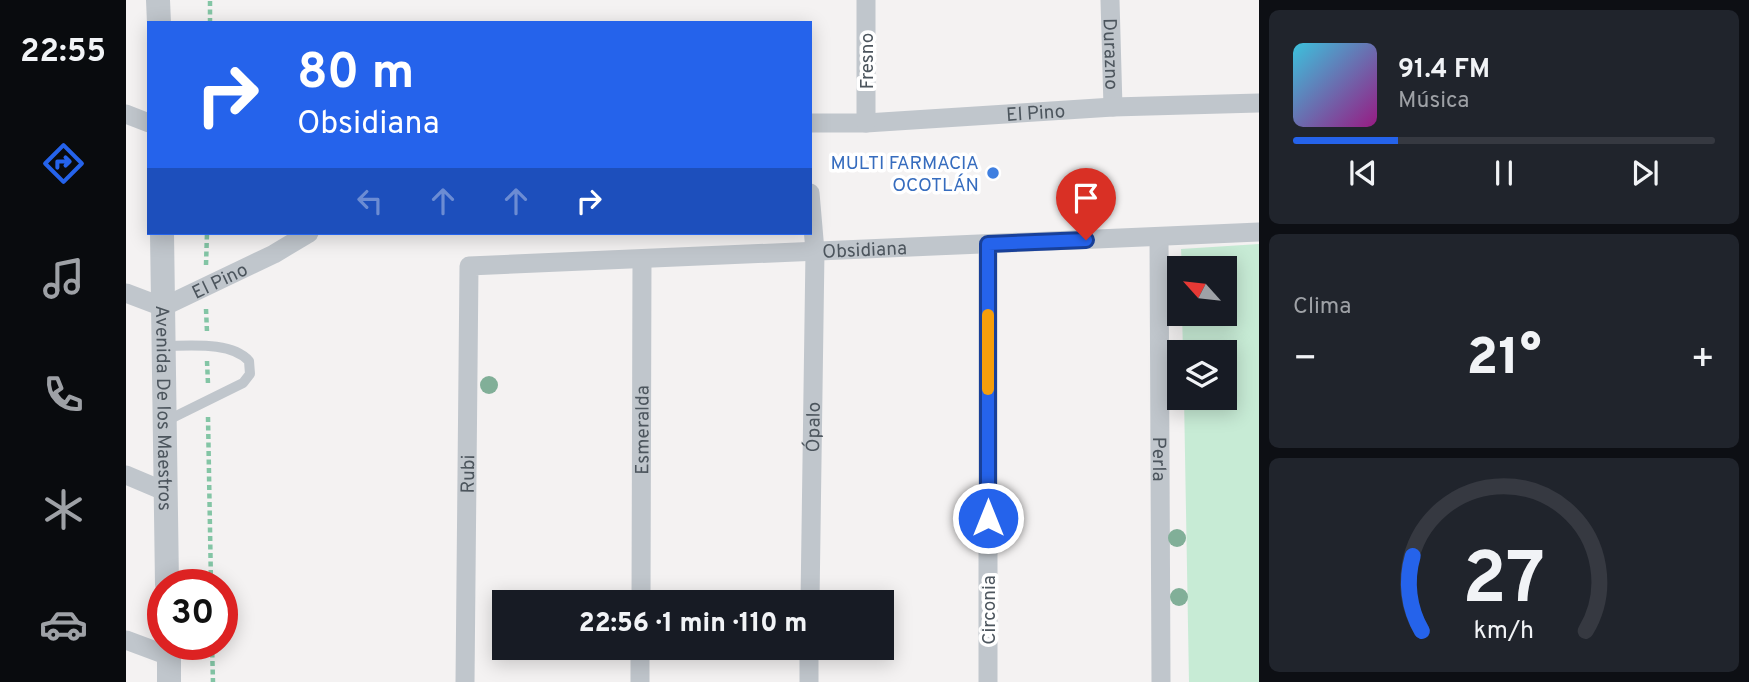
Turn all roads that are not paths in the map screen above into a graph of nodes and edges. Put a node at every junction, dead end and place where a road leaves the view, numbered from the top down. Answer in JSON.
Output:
{"nodes":[{"id":1,"x":158,"y":0,"type":"edge"},
{"id":2,"x":866,"y":0,"type":"edge"},
{"id":3,"x":1110,"y":0,"type":"edge"},
{"id":4,"x":159,"y":21,"type":"edge"},
{"id":5,"x":1259,"y":103,"type":"edge"},
{"id":6,"x":1113,"y":107,"type":"junction"},
{"id":7,"x":126,"y":114,"type":"edge"},
{"id":8,"x":147,"y":122,"type":"edge"},
{"id":9,"x":812,"y":123,"type":"edge"},
{"id":10,"x":866,"y":123,"type":"junction"},
{"id":11,"x":812,"y":216,"type":"edge"},
{"id":12,"x":1259,"y":232,"type":"edge"},
{"id":13,"x":162,"y":235,"type":"edge"},
{"id":14,"x":306,"y":235,"type":"edge"},
{"id":15,"x":1159,"y":237,"type":"junction"},
{"id":16,"x":988,"y":244,"type":"junction"},
{"id":17,"x":815,"y":251,"type":"junction"},
{"id":18,"x":642,"y":259,"type":"junction"},
{"id":19,"x":470,"y":266,"type":"joint"},
{"id":20,"x":126,"y":293,"type":"edge"},
{"id":21,"x":163,"y":307,"type":"junction"},
{"id":22,"x":164,"y":346,"type":"junction"},
{"id":23,"x":164,"y":422,"type":"junction"},
{"id":24,"x":126,"y":475,"type":"edge"},
{"id":25,"x":164,"y":491,"type":"junction"},
{"id":26,"x":167,"y":569,"type":"edge"},
{"id":27,"x":641,"y":590,"type":"edge"},
{"id":28,"x":810,"y":590,"type":"edge"},
{"id":29,"x":126,"y":640,"type":"edge"},
{"id":30,"x":147,"y":645,"type":"edge"},
{"id":31,"x":169,"y":660,"type":"edge"},
{"id":32,"x":640,"y":660,"type":"edge"},
{"id":33,"x":809,"y":660,"type":"edge"},
{"id":34,"x":169,"y":682,"type":"edge"},
{"id":35,"x":464,"y":682,"type":"edge"},
{"id":36,"x":640,"y":682,"type":"edge"},
{"id":37,"x":809,"y":682,"type":"edge"},
{"id":38,"x":988,"y":682,"type":"edge"},
{"id":39,"x":1161,"y":682,"type":"edge"}],
"edges":[{"from":1,"to":4,"type":"street"},
{"from":2,"to":10,"type":"street","name":"Fresno"},
{"from":3,"to":6,"type":"street","name":"Durazno"},
{"from":5,"to":6,"type":"street","name":"El Pino"},
{"from":6,"to":10,"type":"street","name":"El Pino"},
{"from":7,"to":8,"type":"street"},
{"from":9,"to":10,"type":"street","name":"El Pino"},
{"from":11,"to":17,"type":"street","name":"Ópalo"},
{"from":12,"to":15,"type":"street","name":"Obsidiana"},
{"from":13,"to":21,"type":"street","name":"Avenida De los Maestros"},
{"from":14,"to":21,"type":"street","name":"El Pino"},
{"from":15,"to":16,"type":"street","name":"Obsidiana"},
{"from":15,"to":39,"type":"street","name":"Perla"},
{"from":16,"to":17,"type":"street","name":"Obsidiana"},
{"from":16,"to":38,"type":"street","name":"Circonia"},
{"from":17,"to":18,"type":"street","name":"Obsidiana"},
{"from":17,"to":28,"type":"street","name":"Ópalo"},
{"from":18,"to":19,"type":"street","name":"Obsidiana"},
{"from":18,"to":27,"type":"street","name":"Esmeralda"},
{"from":19,"to":35,"type":"street","name":"Rubi"},
{"from":20,"to":21,"type":"street"},
{"from":21,"to":22,"type":"street","name":"Avenida De los Maestros"},
{"from":22,"to":23,"type":"street","name":"Avenida De los Maestros"},
{"from":22,"to":23,"type":"lane"},
{"from":23,"to":25,"type":"street","name":"Avenida De los Maestros"},
{"from":24,"to":25,"type":"street"},
{"from":25,"to":26,"type":"street","name":"Avenida De los Maestros"},
{"from":29,"to":30,"type":"street"},
{"from":31,"to":34,"type":"street"},
{"from":32,"to":36,"type":"street"},
{"from":33,"to":37,"type":"street"}]}
